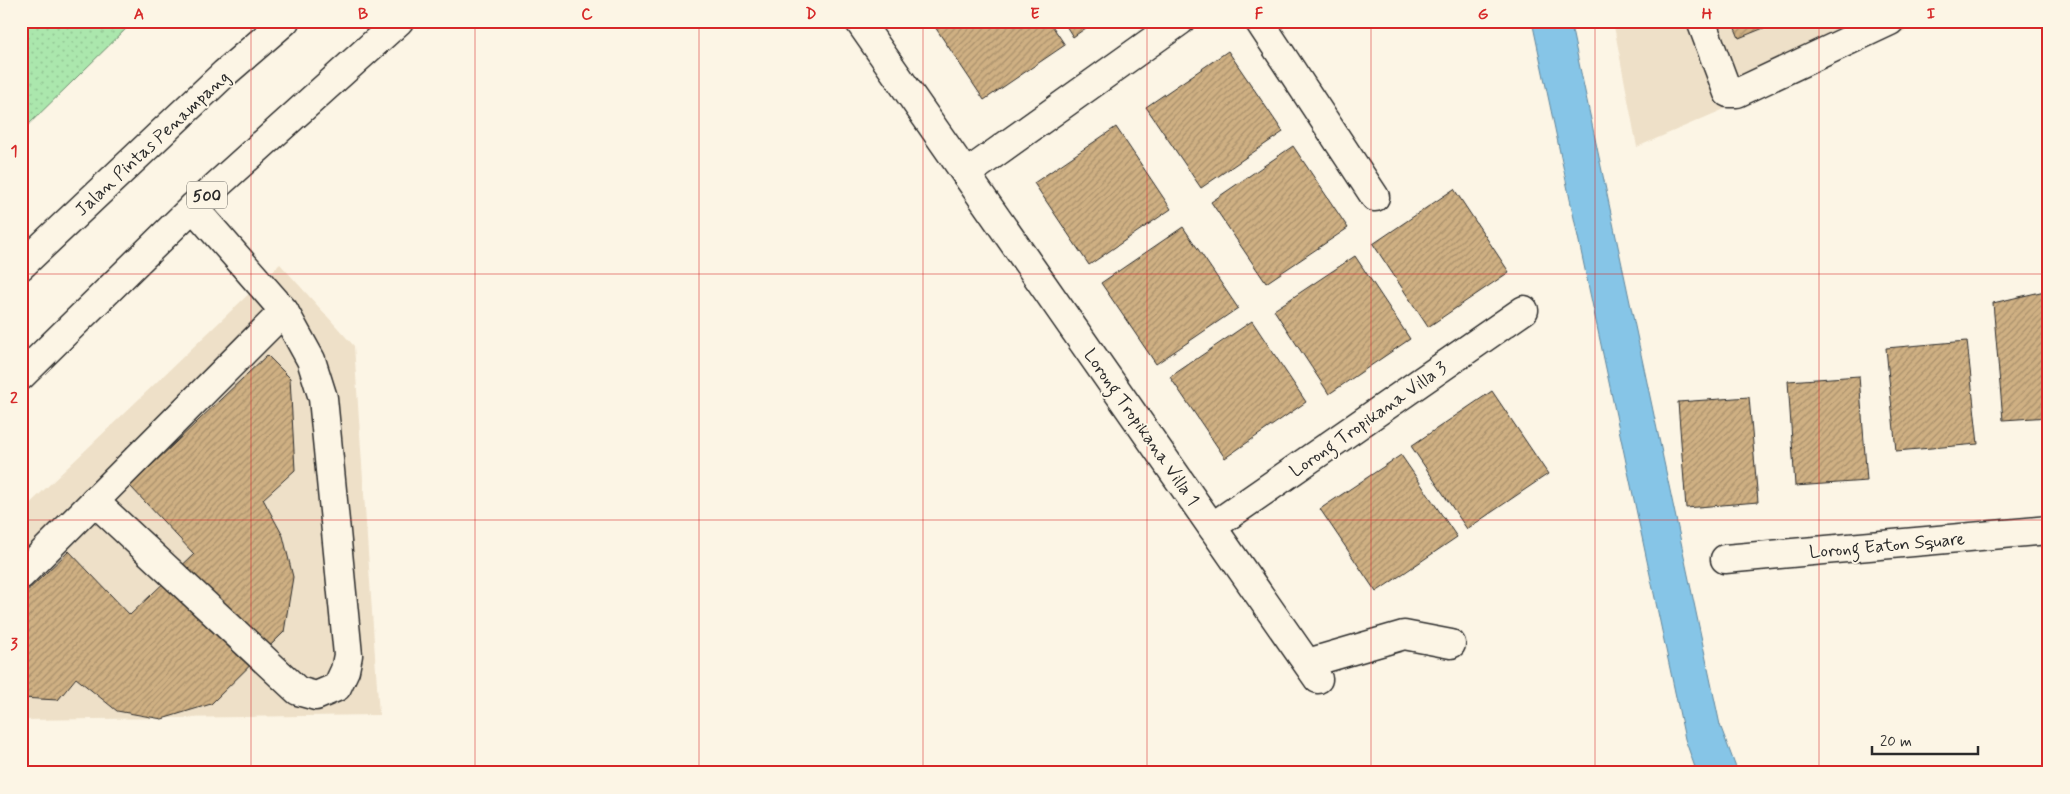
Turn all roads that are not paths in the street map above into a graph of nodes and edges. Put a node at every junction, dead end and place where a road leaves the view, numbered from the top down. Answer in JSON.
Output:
{"nodes":[{"id":1,"x":285,"y":21,"type":"edge"},
{"id":2,"x":399,"y":21,"type":"edge"},
{"id":3,"x":859,"y":21,"type":"edge"},
{"id":4,"x":1180,"y":21,"type":"edge"},
{"id":5,"x":1259,"y":21,"type":"edge"},
{"id":6,"x":1701,"y":21,"type":"edge"},
{"id":7,"x":1890,"y":21,"type":"edge"},
{"id":8,"x":966,"y":174,"type":"junction"},
{"id":9,"x":1375,"y":197,"type":"dead end"},
{"id":10,"x":193,"y":207,"type":"junction"},
{"id":11,"x":21,"y":266,"type":"edge"},
{"id":12,"x":1524,"y":310,"type":"dead end"},
{"id":13,"x":284,"y":311,"type":"junction"},
{"id":14,"x":21,"y":376,"type":"edge"},
{"id":15,"x":94,"y":501,"type":"junction"},
{"id":16,"x":1212,"y":527,"type":"junction"},
{"id":17,"x":2049,"y":530,"type":"edge"},
{"id":18,"x":1725,"y":559,"type":"dead end"},
{"id":19,"x":21,"y":575,"type":"edge"},
{"id":20,"x":1451,"y":644,"type":"dead end"}],
"edges":[{"from":1,"to":11,"type":"street","name":"Jalan Pintas Penampang"},
{"from":2,"to":10,"type":"street","number":"500"},
{"from":3,"to":8,"type":"street","name":"Lorong Tropikana Villa 1"},
{"from":4,"to":8,"type":"street"},
{"from":5,"to":9,"type":"street"},
{"from":6,"to":7,"type":"street"},
{"from":8,"to":16,"type":"street","name":"Lorong Tropikana Villa 1"},
{"from":10,"to":13,"type":"street"},
{"from":10,"to":14,"type":"street","number":"500"},
{"from":12,"to":16,"type":"street","name":"Lorong Tropikana Villa 3"},
{"from":13,"to":15,"type":"street"},
{"from":13,"to":15,"type":"street"},
{"from":15,"to":19,"type":"street"},
{"from":16,"to":20,"type":"street","name":"Lorong Tropikana Villa 1"},
{"from":17,"to":18,"type":"street","name":"Lorong Eaton Square"}]}
